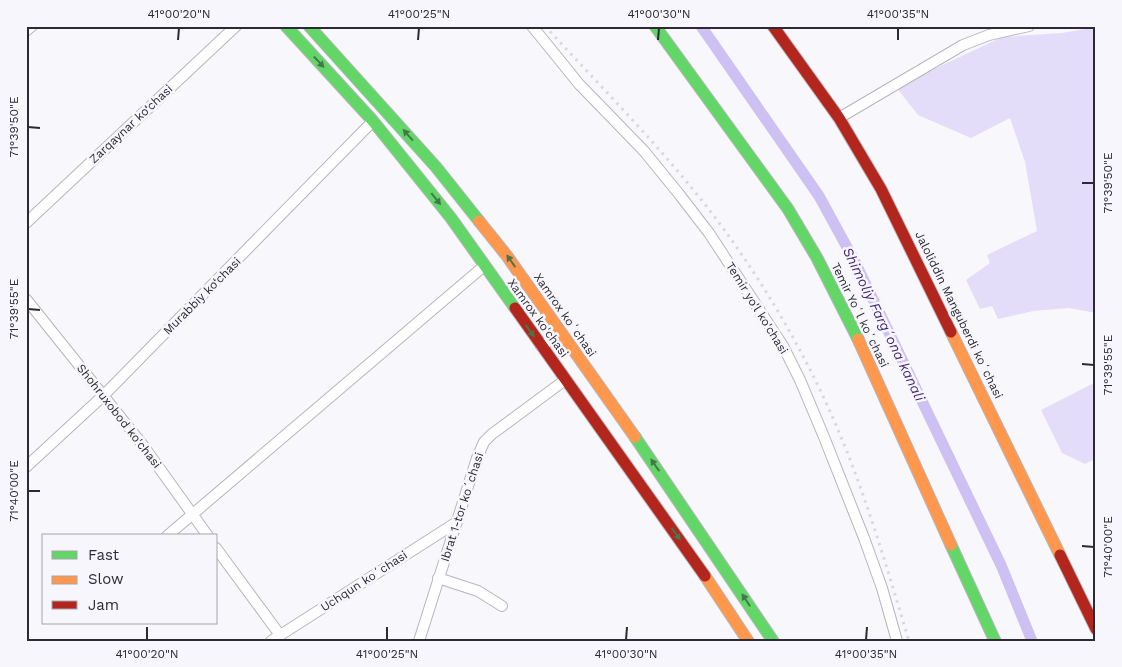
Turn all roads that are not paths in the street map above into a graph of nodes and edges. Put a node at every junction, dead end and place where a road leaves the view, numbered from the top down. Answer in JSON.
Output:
{"nodes":[{"id":1,"x":32,"y":26,"type":"edge"},
{"id":2,"x":236,"y":26,"type":"edge"},
{"id":3,"x":286,"y":26,"type":"edge"},
{"id":4,"x":309,"y":26,"type":"edge"},
{"id":5,"x":532,"y":26,"type":"edge"},
{"id":6,"x":655,"y":26,"type":"edge"},
{"id":7,"x":774,"y":26,"type":"edge"},
{"id":8,"x":1029,"y":26,"type":"edge"},
{"id":9,"x":26,"y":31,"type":"edge"},
{"id":10,"x":839,"y":118,"type":"junction"},
{"id":11,"x":374,"y":121,"type":"junction"},
{"id":12,"x":26,"y":223,"type":"edge"},
{"id":13,"x":484,"y":266,"type":"junction"},
{"id":14,"x":26,"y":298,"type":"edge"},
{"id":15,"x":561,"y":333,"type":"junction"},
{"id":16,"x":541,"y":346,"type":"junction"},
{"id":17,"x":565,"y":380,"type":"junction"},
{"id":18,"x":104,"y":395,"type":"junction"},
{"id":19,"x":26,"y":467,"type":"edge"},
{"id":20,"x":192,"y":514,"type":"junction"},
{"id":21,"x":457,"y":522,"type":"junction"},
{"id":22,"x":169,"y":534,"type":"edge"},
{"id":23,"x":207,"y":534,"type":"edge"},
{"id":24,"x":218,"y":551,"type":"edge"},
{"id":25,"x":438,"y":578,"type":"junction"},
{"id":26,"x":502,"y":606,"type":"dead end"},
{"id":27,"x":1096,"y":629,"type":"edge"},
{"id":28,"x":275,"y":638,"type":"edge"},
{"id":29,"x":419,"y":641,"type":"edge"},
{"id":30,"x":748,"y":641,"type":"edge"},
{"id":31,"x":773,"y":641,"type":"edge"},
{"id":32,"x":897,"y":641,"type":"edge"},
{"id":33,"x":995,"y":641,"type":"edge"}],
"edges":[{"from":1,"to":9,"type":"street"},
{"from":2,"to":12,"type":"street","name":"Zarqaynar ko‘chasi"},
{"from":3,"to":11,"type":"main road","name":"Xamrox ko'chasi","one_way":true},
{"from":15,"to":4,"type":"main road","name":"Xamrox koʻchasi","one_way":true},
{"from":5,"to":32,"type":"street","name":"Temir yo'l ko'chasi"},
{"from":6,"to":33,"type":"main road","name":"Temir Yoʻl koʻchasi"},
{"from":7,"to":10,"type":"main road","name":"Jaloliddin Manguberdi koʻchasi"},
{"from":8,"to":10,"type":"street"},
{"from":10,"to":27,"type":"main road","name":"Jaloliddin Manguberdi koʻchasi"},
{"from":11,"to":13,"type":"main road","name":"Xamrox ko'chasi","one_way":true},
{"from":11,"to":18,"type":"street","name":"Murabbiy ko‘chasi"},
{"from":13,"to":16,"type":"main road","name":"Xamrox ko'chasi","one_way":true},
{"from":13,"to":20,"type":"street"},
{"from":14,"to":18,"type":"street","name":"Shohruxobod ko'chasi"},
{"from":15,"to":16,"type":"street"},
{"from":31,"to":15,"type":"main road","name":"Xamrox koʻchasi","one_way":true},
{"from":16,"to":17,"type":"main road","name":"Xamrox ko'chasi"},
{"from":17,"to":21,"type":"street","name":"Ibrat 1-tor koʻchasi"},
{"from":17,"to":30,"type":"main road","name":"Xamrox ko'chasi","one_way":true},
{"from":18,"to":19,"type":"street","name":"Murabbiy ko‘chasi"},
{"from":18,"to":20,"type":"street","name":"Shohruxobod ko'chasi"},
{"from":20,"to":22,"type":"street"},
{"from":20,"to":23,"type":"street","name":"Shohruxobod ko'chasi"},
{"from":21,"to":25,"type":"street","name":"Ibrat 1-tor koʻchasi"},
{"from":21,"to":28,"type":"street","name":"Uchqun koʻchasi"},
{"from":24,"to":28,"type":"street"},
{"from":25,"to":26,"type":"street"},
{"from":25,"to":29,"type":"street","name":"Ibrat 1-tor koʻchasi"}]}
